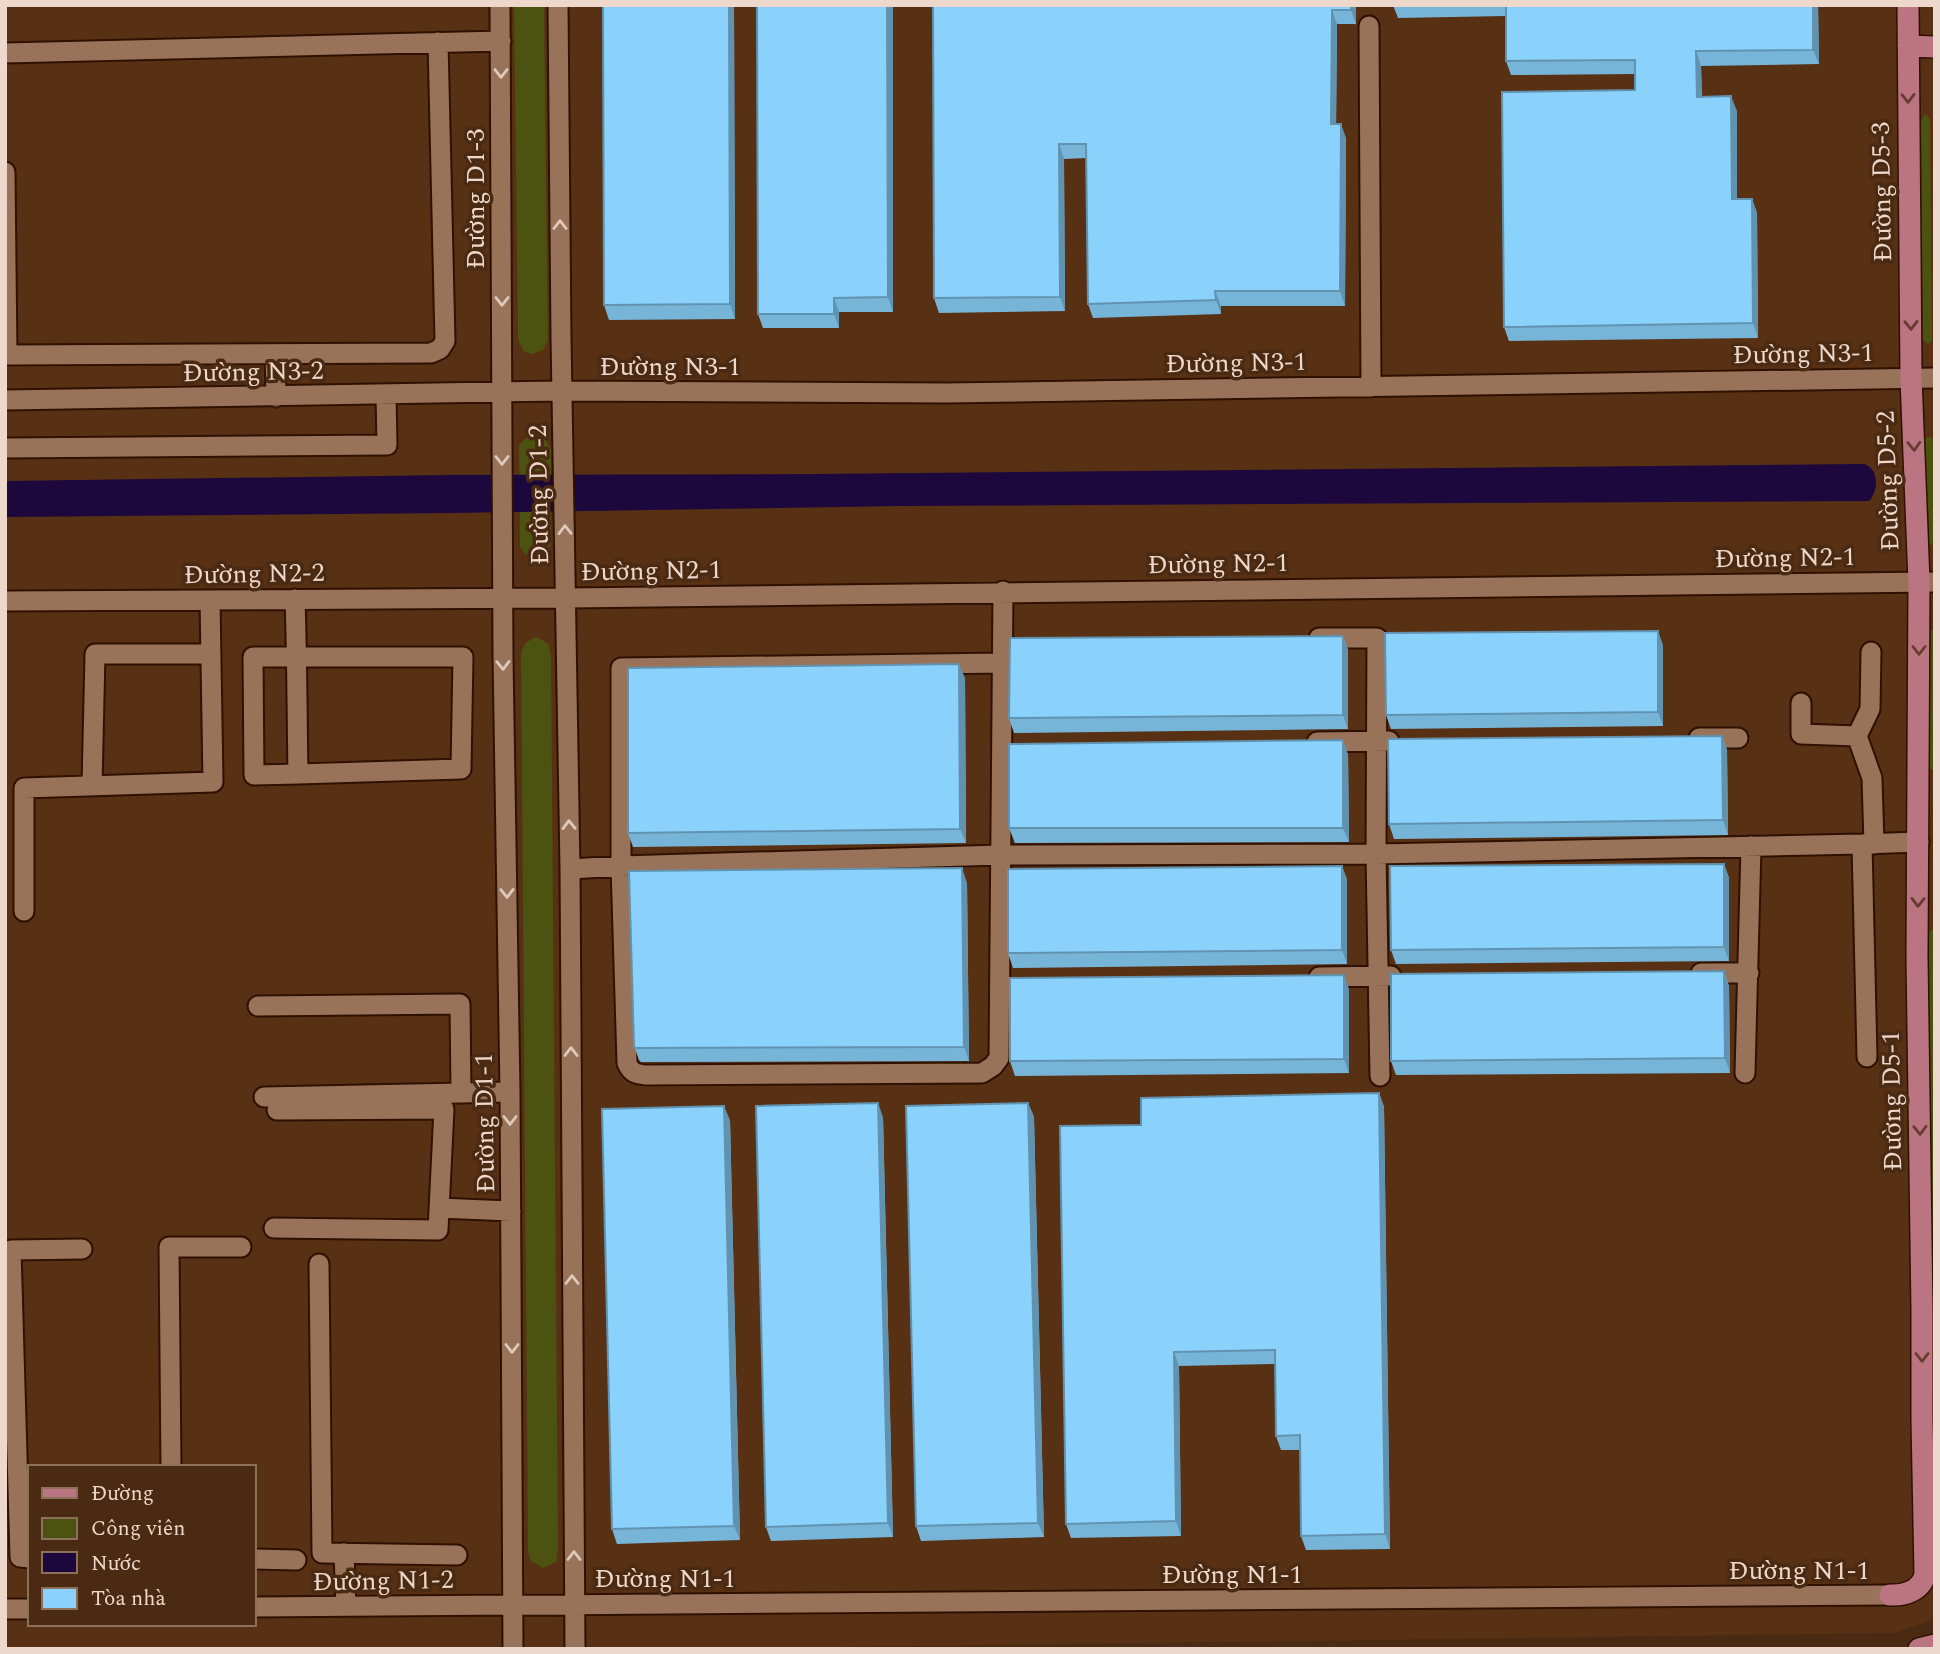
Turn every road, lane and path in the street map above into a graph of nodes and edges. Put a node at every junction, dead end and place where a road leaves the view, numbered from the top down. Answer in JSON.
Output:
{"nodes":[{"id":1,"x":500,"y":5,"type":"edge"},
{"id":2,"x":558,"y":5,"type":"edge"},
{"id":3,"x":1908,"y":5,"type":"edge"},
{"id":4,"x":1369,"y":26,"type":"dead end"},
{"id":5,"x":501,"y":41,"type":"junction"},
{"id":6,"x":439,"y":42,"type":"junction"},
{"id":7,"x":1908,"y":46,"type":"junction"},
{"id":8,"x":1935,"y":47,"type":"edge"},
{"id":9,"x":5,"y":53,"type":"edge"},
{"id":10,"x":5,"y":172,"type":"edge"},
{"id":11,"x":275,"y":354,"type":"junction"},
{"id":12,"x":1935,"y":377,"type":"edge"},
{"id":13,"x":1912,"y":378,"type":"junction"},
{"id":14,"x":1371,"y":387,"type":"junction"},
{"id":15,"x":562,"y":391,"type":"junction"},
{"id":16,"x":502,"y":392,"type":"junction"},
{"id":17,"x":386,"y":395,"type":"junction"},
{"id":18,"x":276,"y":397,"type":"junction"},
{"id":19,"x":5,"y":400,"type":"edge"},
{"id":20,"x":5,"y":448,"type":"edge"},
{"id":21,"x":1927,"y":582,"type":"edge"},
{"id":22,"x":1003,"y":592,"type":"junction"},
{"id":23,"x":503,"y":597,"type":"junction"},
{"id":24,"x":567,"y":598,"type":"junction"},
{"id":25,"x":295,"y":599,"type":"junction"},
{"id":26,"x":210,"y":600,"type":"junction"},
{"id":27,"x":5,"y":601,"type":"edge"},
{"id":28,"x":1294,"y":638,"type":"edge"},
{"id":29,"x":1871,"y":652,"type":"dead end"},
{"id":30,"x":211,"y":654,"type":"junction"},
{"id":31,"x":296,"y":656,"type":"junction"},
{"id":32,"x":1002,"y":663,"type":"junction"},
{"id":33,"x":1801,"y":703,"type":"dead end"},
{"id":34,"x":1857,"y":736,"type":"junction"},
{"id":35,"x":1682,"y":738,"type":"edge"},
{"id":36,"x":1738,"y":738,"type":"dead end"},
{"id":37,"x":1376,"y":741,"type":"junction"},
{"id":38,"x":1404,"y":741,"type":"edge"},
{"id":39,"x":1293,"y":742,"type":"edge"},
{"id":40,"x":298,"y":774,"type":"junction"},
{"id":41,"x":92,"y":786,"type":"junction"},
{"id":42,"x":1919,"y":842,"type":"junction"},
{"id":43,"x":1868,"y":844,"type":"junction"},
{"id":44,"x":1751,"y":846,"type":"junction"},
{"id":45,"x":1376,"y":854,"type":"junction"},
{"id":46,"x":1000,"y":855,"type":"junction"},
{"id":47,"x":621,"y":866,"type":"junction"},
{"id":48,"x":1927,"y":868,"type":"edge"},
{"id":49,"x":570,"y":869,"type":"junction"},
{"id":50,"x":24,"y":911,"type":"dead end"},
{"id":51,"x":1749,"y":973,"type":"junction"},
{"id":52,"x":1680,"y":974,"type":"edge"},
{"id":53,"x":1406,"y":976,"type":"edge"},
{"id":54,"x":1297,"y":977,"type":"edge"},
{"id":55,"x":1378,"y":977,"type":"junction"},
{"id":56,"x":258,"y":1006,"type":"dead end"},
{"id":57,"x":1867,"y":1057,"type":"dead end"},
{"id":58,"x":1745,"y":1073,"type":"dead end"},
{"id":59,"x":1380,"y":1076,"type":"dead end"},
{"id":60,"x":461,"y":1092,"type":"junction"},
{"id":61,"x":510,"y":1092,"type":"junction"},
{"id":62,"x":439,"y":1208,"type":"junction"},
{"id":63,"x":511,"y":1211,"type":"junction"},
{"id":64,"x":274,"y":1228,"type":"dead end"},
{"id":65,"x":241,"y":1247,"type":"dead end"},
{"id":66,"x":82,"y":1249,"type":"dead end"},
{"id":67,"x":319,"y":1264,"type":"dead end"},
{"id":68,"x":171,"y":1465,"type":"edge"},
{"id":69,"x":344,"y":1553,"type":"junction"},
{"id":70,"x":457,"y":1555,"type":"dead end"},
{"id":71,"x":28,"y":1558,"type":"edge"},
{"id":72,"x":256,"y":1559,"type":"edge"},
{"id":73,"x":296,"y":1560,"type":"dead end"},
{"id":74,"x":1890,"y":1595,"type":"joint"},
{"id":75,"x":513,"y":1605,"type":"junction"},
{"id":76,"x":574,"y":1605,"type":"junction"},
{"id":77,"x":345,"y":1606,"type":"junction"},
{"id":78,"x":256,"y":1607,"type":"edge"},
{"id":79,"x":5,"y":1609,"type":"edge"},
{"id":80,"x":28,"y":1609,"type":"edge"},
{"id":81,"x":1935,"y":1645,"type":"edge"},
{"id":82,"x":513,"y":1649,"type":"edge"},
{"id":83,"x":575,"y":1649,"type":"edge"},
{"id":84,"x":1919,"y":1649,"type":"edge"}],
"edges":[{"from":1,"to":5,"type":"street","name":"Đường D1-3"},
{"from":15,"to":2,"type":"street","one_way":true},
{"from":3,"to":7,"type":"main road","name":"Đường D5-3"},
{"from":4,"to":14,"type":"street"},
{"from":5,"to":6,"type":"street"},
{"from":5,"to":16,"type":"street","name":"Đường D1-3","one_way":true},
{"from":6,"to":9,"type":"street"},
{"from":6,"to":11,"type":"street"},
{"from":7,"to":8,"type":"main road"},
{"from":7,"to":13,"type":"main road","name":"Đường D5-3","one_way":true},
{"from":10,"to":11,"type":"street"},
{"from":11,"to":18,"type":"street"},
{"from":12,"to":13,"type":"street","name":"Đường N3-1"},
{"from":13,"to":14,"type":"street","name":"Đường N3-1"},
{"from":13,"to":21,"type":"main road","name":"Đường D5-2","one_way":true},
{"from":14,"to":15,"type":"street","name":"Đường N3-1"},
{"from":15,"to":16,"type":"street","name":"Đường N3-1"},
{"from":24,"to":15,"type":"street","name":"Đường D1-2","one_way":true},
{"from":16,"to":17,"type":"street","name":"Đường N3-2"},
{"from":16,"to":23,"type":"street","name":"Đường D1-2","one_way":true},
{"from":17,"to":18,"type":"street","name":"Đường N3-2"},
{"from":17,"to":20,"type":"street"},
{"from":18,"to":19,"type":"street","name":"Đường N3-2"},
{"from":21,"to":22,"type":"street","name":"Đường N2-1"},
{"from":21,"to":42,"type":"main road","name":"Đường D5-1","one_way":true},
{"from":22,"to":24,"type":"street","name":"Đường N2-1"},
{"from":22,"to":32,"type":"street"},
{"from":23,"to":24,"type":"street","name":"Đường N2-1"},
{"from":23,"to":25,"type":"street","name":"Đường N2-2"},
{"from":23,"to":61,"type":"street","name":"Đường D1-1","one_way":true},
{"from":49,"to":24,"type":"street","one_way":true},
{"from":25,"to":26,"type":"street","name":"Đường N2-2"},
{"from":25,"to":31,"type":"street"},
{"from":26,"to":27,"type":"street","name":"Đường N2-2"},
{"from":26,"to":30,"type":"street"},
{"from":28,"to":37,"type":"street"},
{"from":29,"to":34,"type":"street"},
{"from":30,"to":41,"type":"street"},
{"from":30,"to":41,"type":"street"},
{"from":31,"to":40,"type":"street"},
{"from":31,"to":40,"type":"street"},
{"from":31,"to":40,"type":"street"},
{"from":32,"to":46,"type":"street"},
{"from":32,"to":47,"type":"street"},
{"from":33,"to":34,"type":"street"},
{"from":34,"to":43,"type":"street"},
{"from":35,"to":36,"type":"street"},
{"from":37,"to":38,"type":"street"},
{"from":37,"to":39,"type":"street"},
{"from":37,"to":45,"type":"street"},
{"from":41,"to":50,"type":"street"},
{"from":42,"to":43,"type":"street"},
{"from":42,"to":48,"type":"main road","name":"Đường D5-1"},
{"from":43,"to":44,"type":"street"},
{"from":43,"to":57,"type":"street"},
{"from":44,"to":45,"type":"street"},
{"from":44,"to":51,"type":"street"},
{"from":45,"to":46,"type":"street"},
{"from":45,"to":55,"type":"street"},
{"from":46,"to":47,"type":"street"},
{"from":46,"to":47,"type":"street"},
{"from":47,"to":49,"type":"street"},
{"from":48,"to":74,"type":"main road","name":"Đường D5-1","one_way":true},
{"from":76,"to":49,"type":"street","one_way":true},
{"from":51,"to":52,"type":"street"},
{"from":51,"to":58,"type":"street"},
{"from":53,"to":55,"type":"street"},
{"from":54,"to":55,"type":"street"},
{"from":55,"to":59,"type":"street"},
{"from":56,"to":60,"type":"street"},
{"from":60,"to":61,"type":"street"},
{"from":60,"to":62,"type":"street"},
{"from":61,"to":63,"type":"street","name":"Đường D1-1","one_way":true},
{"from":62,"to":63,"type":"street"},
{"from":62,"to":64,"type":"street"},
{"from":63,"to":75,"type":"street","name":"Đường D1-1","one_way":true},
{"from":65,"to":68,"type":"street"},
{"from":66,"to":71,"type":"street"},
{"from":67,"to":69,"type":"street"},
{"from":69,"to":70,"type":"street"},
{"from":69,"to":77,"type":"street"},
{"from":72,"to":73,"type":"street"},
{"from":74,"to":76,"type":"street","name":"Đường N1-1"},
{"from":75,"to":76,"type":"street","name":"Đường N1-1"},
{"from":75,"to":77,"type":"street","name":"Đường N1-2"},
{"from":75,"to":82,"type":"street","name":"Đường D1-1"},
{"from":76,"to":83,"type":"street"},
{"from":77,"to":78,"type":"street","name":"Đường N1-2"},
{"from":79,"to":80,"type":"street"},
{"from":81,"to":84,"type":"main road"}]}
